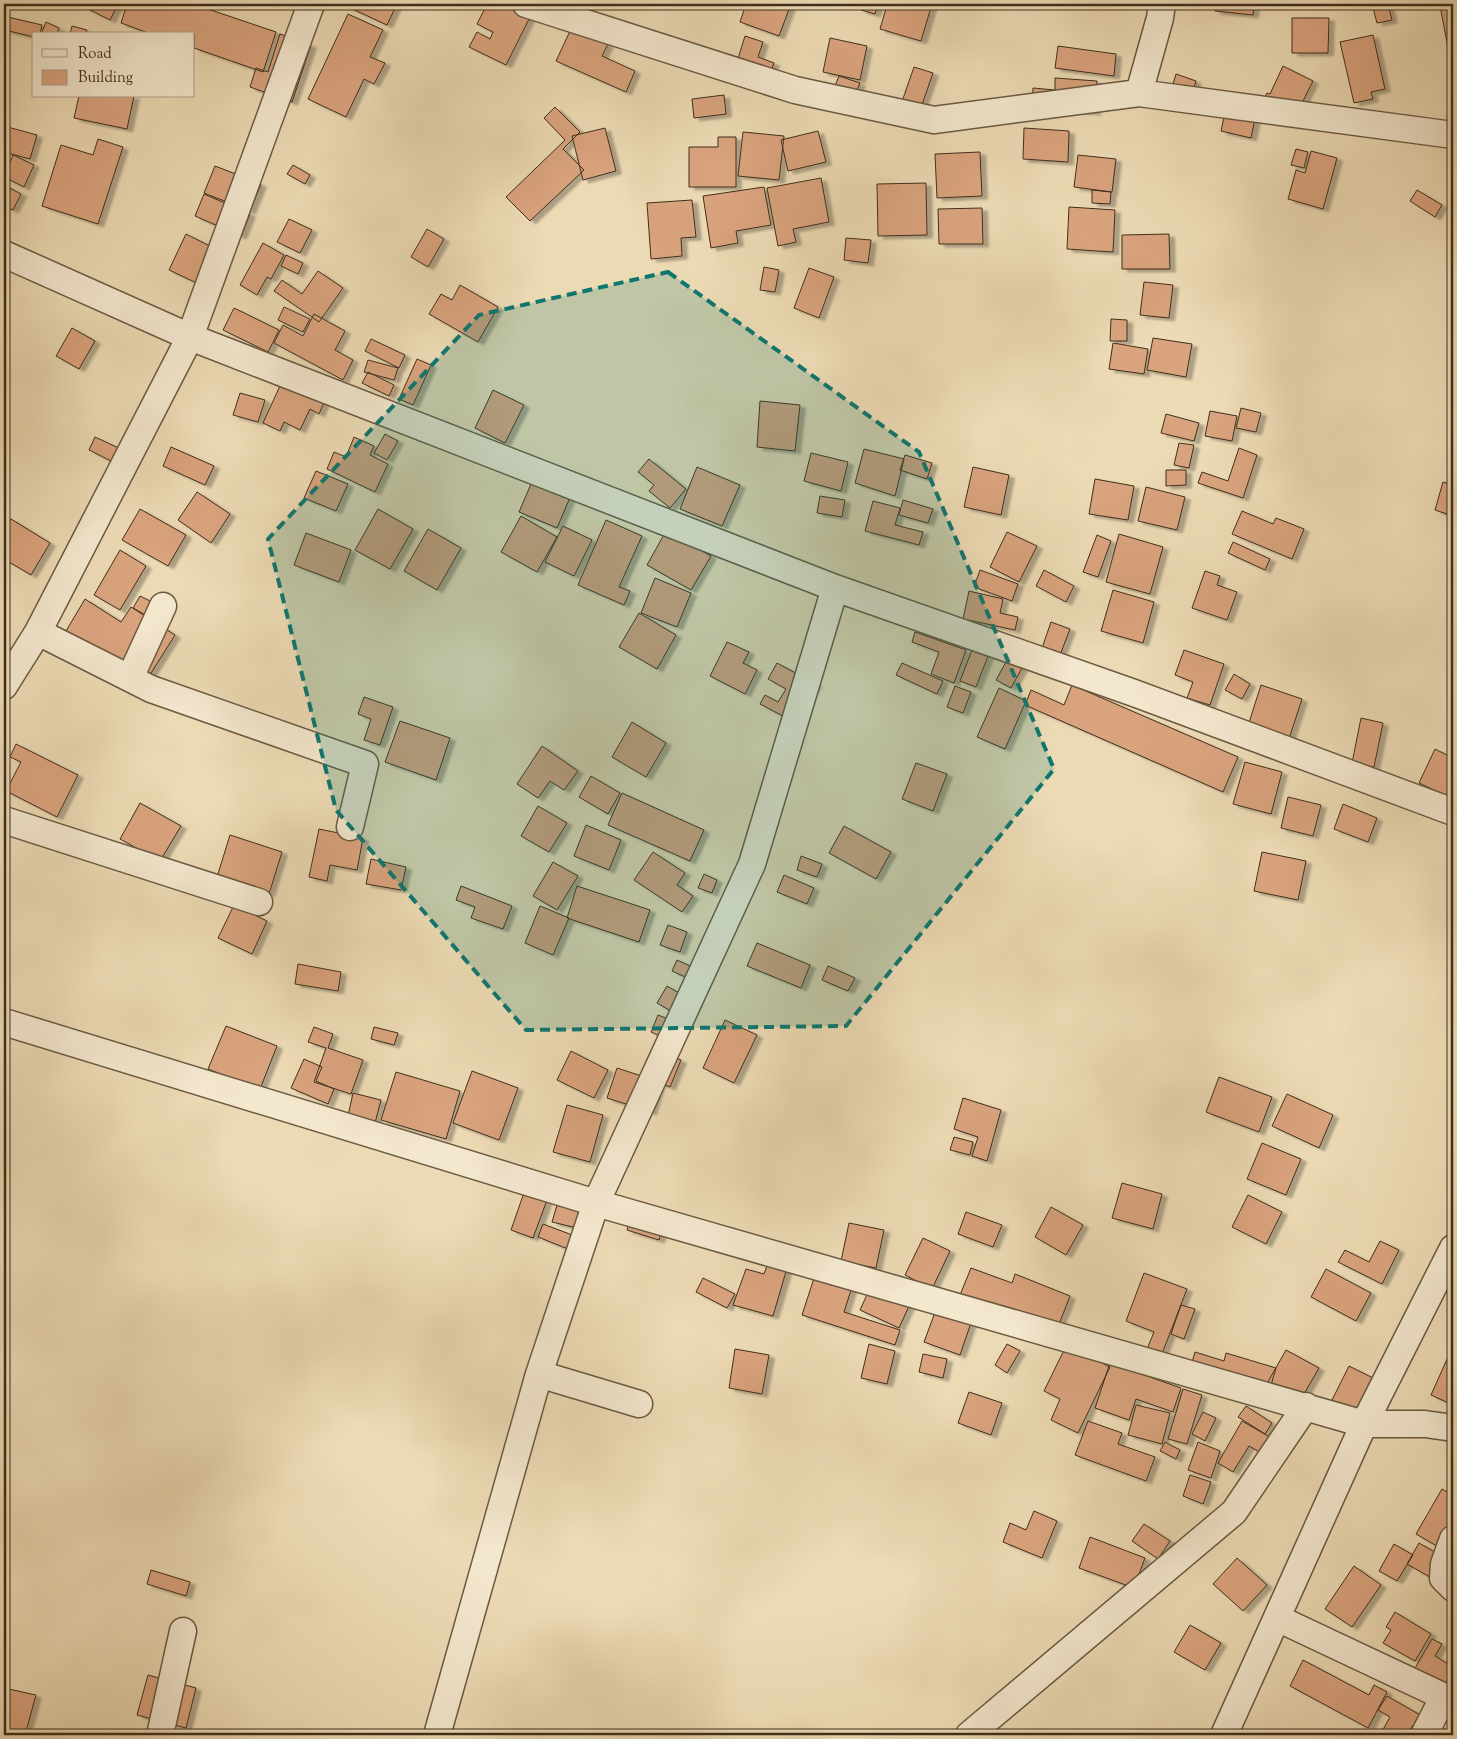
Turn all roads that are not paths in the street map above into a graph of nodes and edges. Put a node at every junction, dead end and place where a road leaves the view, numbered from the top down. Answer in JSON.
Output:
{"nodes":[{"id":1,"x":311,"y":4,"type":"edge"},
{"id":2,"x":526,"y":4,"type":"edge"},
{"id":3,"x":1162,"y":4,"type":"edge"},
{"id":4,"x":1139,"y":93,"type":"junction"},
{"id":5,"x":1453,"y":135,"type":"edge"},
{"id":6,"x":4,"y":254,"type":"edge"},
{"id":7,"x":190,"y":336,"type":"junction"},
{"id":8,"x":835,"y":588,"type":"junction"},
{"id":9,"x":163,"y":606,"type":"dead end"},
{"id":10,"x":38,"y":632,"type":"junction"},
{"id":11,"x":130,"y":678,"type":"junction"},
{"id":12,"x":4,"y":686,"type":"edge"},
{"id":13,"x":1453,"y":812,"type":"edge"},
{"id":14,"x":4,"y":820,"type":"edge"},
{"id":15,"x":350,"y":827,"type":"dead end"},
{"id":16,"x":259,"y":902,"type":"dead end"},
{"id":17,"x":4,"y":1022,"type":"edge"},
{"id":18,"x":596,"y":1203,"type":"junction"},
{"id":19,"x":1453,"y":1248,"type":"edge"},
{"id":20,"x":539,"y":1374,"type":"junction"},
{"id":21,"x":638,"y":1404,"type":"dead end"},
{"id":22,"x":1306,"y":1406,"type":"junction"},
{"id":23,"x":1364,"y":1424,"type":"junction"},
{"id":24,"x":1453,"y":1428,"type":"edge"},
{"id":25,"x":1453,"y":1539,"type":"edge"},
{"id":26,"x":1453,"y":1588,"type":"edge"},
{"id":27,"x":1277,"y":1618,"type":"junction"},
{"id":28,"x":183,"y":1631,"type":"dead end"},
{"id":29,"x":1449,"y":1699,"type":"edge"},
{"id":30,"x":160,"y":1735,"type":"edge"},
{"id":31,"x":437,"y":1735,"type":"edge"},
{"id":32,"x":969,"y":1735,"type":"edge"},
{"id":33,"x":1224,"y":1735,"type":"edge"},
{"id":34,"x":1424,"y":1735,"type":"edge"}],
"edges":[{"from":1,"to":7,"type":"street"},
{"from":2,"to":4,"type":"street"},
{"from":3,"to":4,"type":"street"},
{"from":4,"to":5,"type":"street"},
{"from":6,"to":7,"type":"street"},
{"from":7,"to":8,"type":"street"},
{"from":7,"to":10,"type":"street"},
{"from":8,"to":13,"type":"street"},
{"from":8,"to":18,"type":"street"},
{"from":9,"to":11,"type":"street"},
{"from":10,"to":11,"type":"street"},
{"from":10,"to":12,"type":"street"},
{"from":11,"to":15,"type":"street"},
{"from":14,"to":16,"type":"street"},
{"from":17,"to":18,"type":"street"},
{"from":18,"to":20,"type":"street"},
{"from":18,"to":22,"type":"street"},
{"from":19,"to":23,"type":"street"},
{"from":20,"to":21,"type":"street"},
{"from":20,"to":31,"type":"street"},
{"from":22,"to":23,"type":"street"},
{"from":22,"to":32,"type":"street"},
{"from":23,"to":24,"type":"street"},
{"from":23,"to":27,"type":"street"},
{"from":25,"to":26,"type":"street"},
{"from":27,"to":29,"type":"street"},
{"from":27,"to":33,"type":"street"},
{"from":28,"to":30,"type":"street"},
{"from":29,"to":34,"type":"street"}]}
